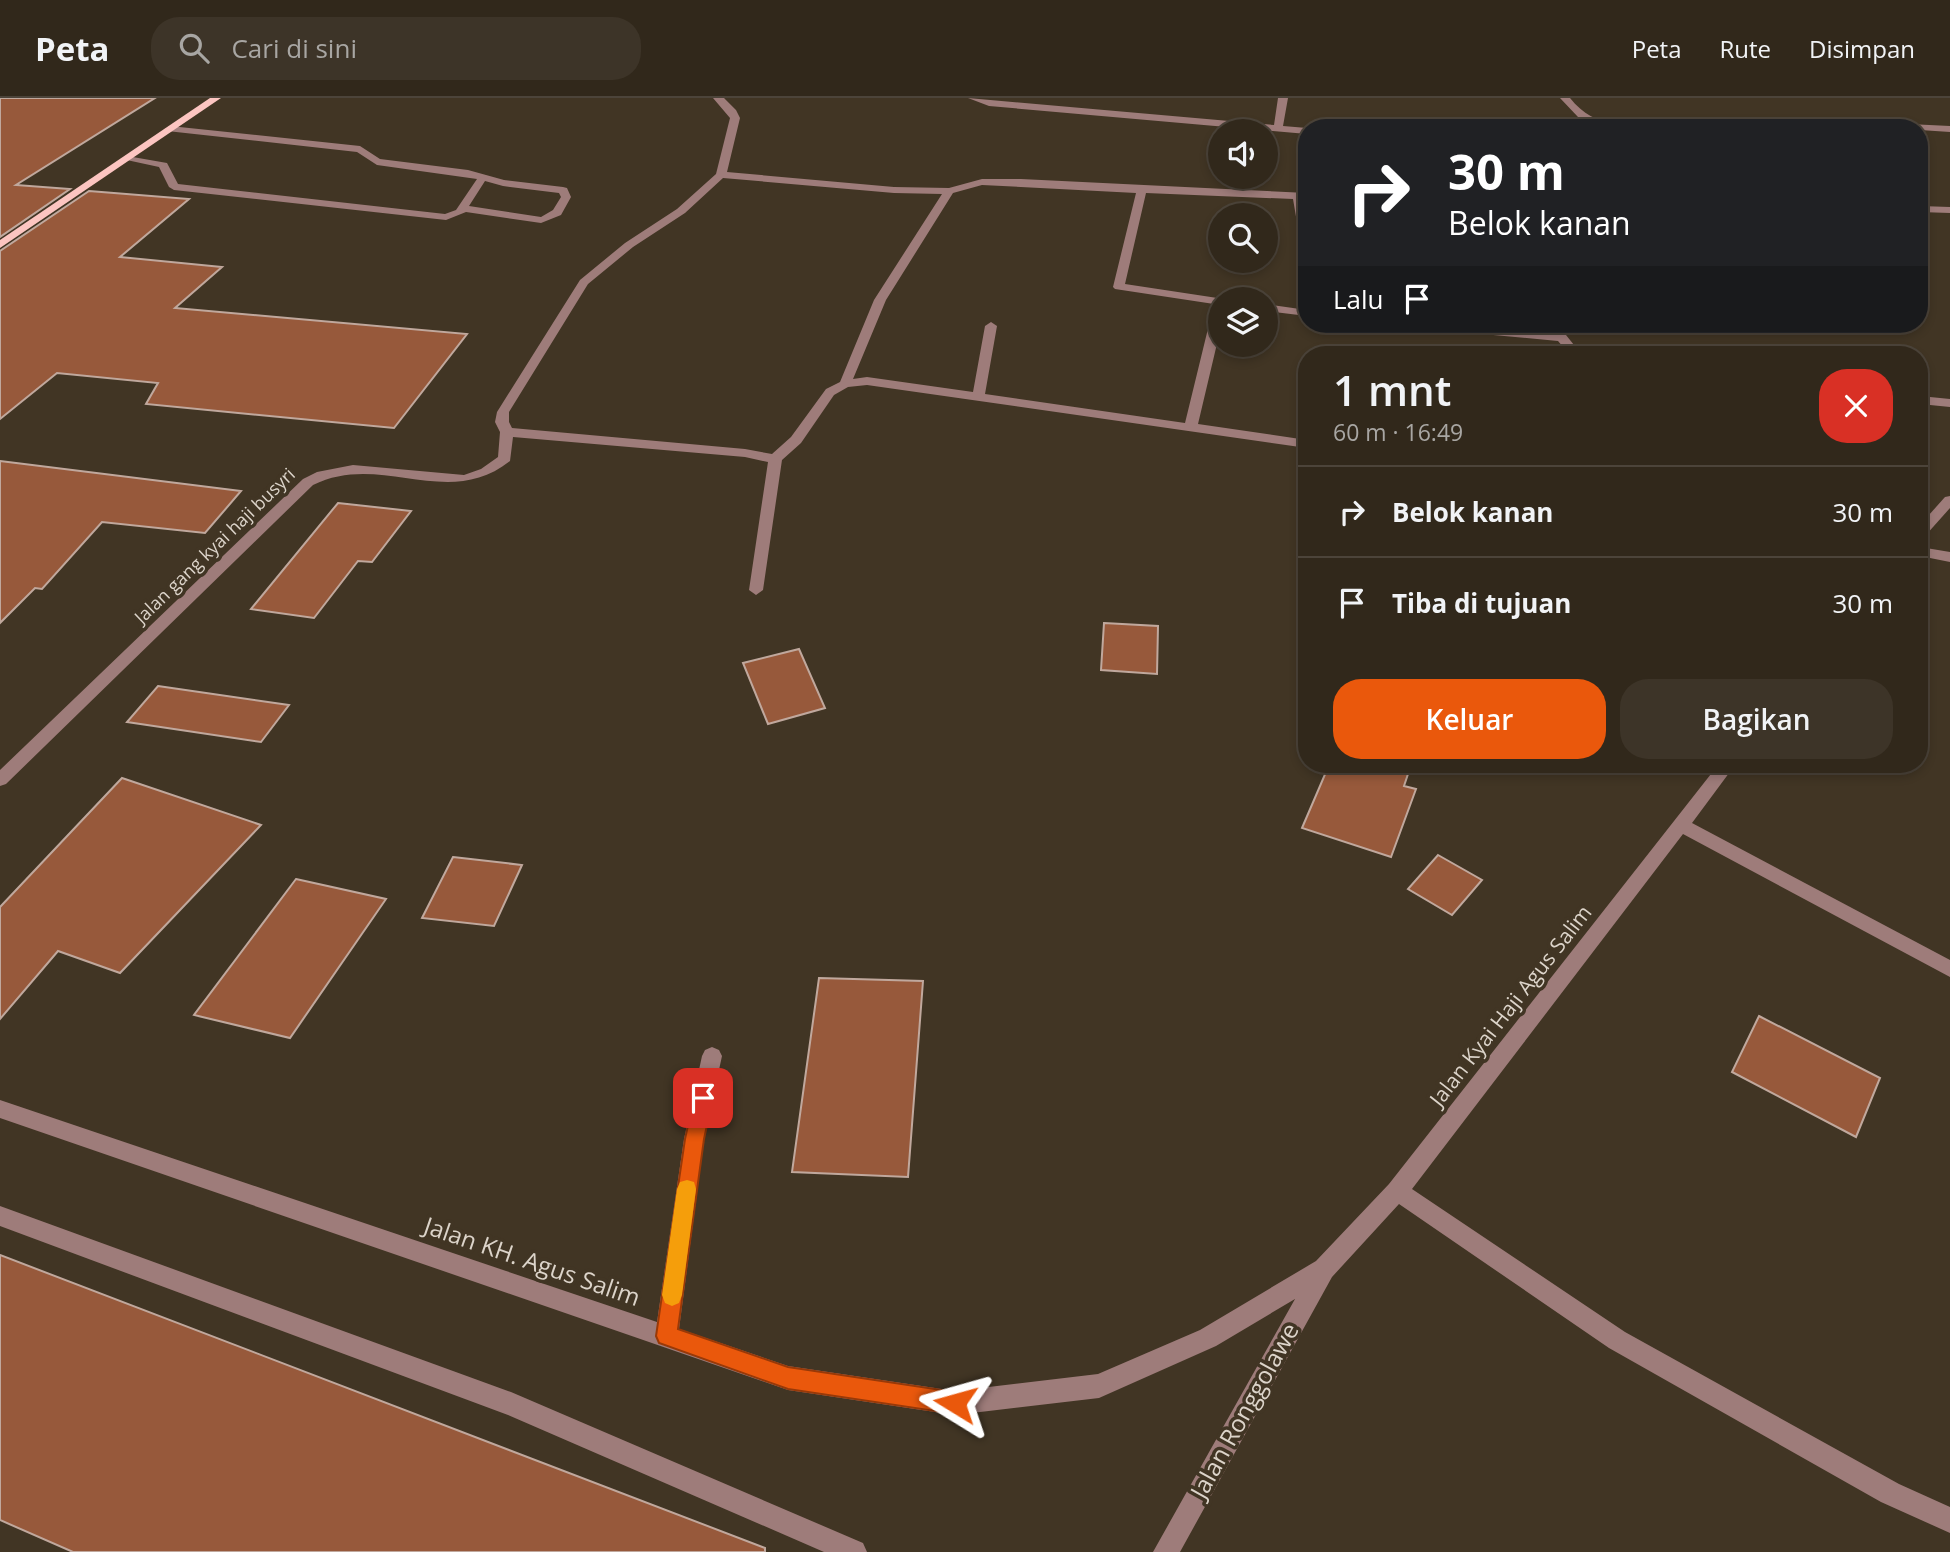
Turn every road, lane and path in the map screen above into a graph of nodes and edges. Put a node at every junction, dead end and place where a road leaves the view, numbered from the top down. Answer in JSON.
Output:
{"nodes":[{"id":1,"x":216,"y":98,"type":"edge"},
{"id":2,"x":718,"y":98,"type":"edge"},
{"id":3,"x":974,"y":98,"type":"edge"},
{"id":4,"x":1283,"y":98,"type":"edge"},
{"id":5,"x":1565,"y":98,"type":"edge"},
{"id":6,"x":1584,"y":119,"type":"edge"},
{"id":7,"x":1208,"y":122,"type":"edge"},
{"id":8,"x":1278,"y":128,"type":"joint"},
{"id":9,"x":1928,"y":128,"type":"edge"},
{"id":10,"x":170,"y":129,"type":"junction"},
{"id":11,"x":1950,"y":129,"type":"edge"},
{"id":12,"x":1298,"y":130,"type":"edge"},
{"id":13,"x":127,"y":159,"type":"junction"},
{"id":14,"x":721,"y":175,"type":"junction"},
{"id":15,"x":483,"y":177,"type":"junction"},
{"id":16,"x":1142,"y":190,"type":"junction"},
{"id":17,"x":949,"y":191,"type":"junction"},
{"id":18,"x":1298,"y":196,"type":"edge"},
{"id":19,"x":462,"y":208,"type":"junction"},
{"id":20,"x":1928,"y":209,"type":"edge"},
{"id":21,"x":1950,"y":210,"type":"edge"},
{"id":22,"x":0,"y":245,"type":"edge"},
{"id":23,"x":1208,"y":300,"type":"edge"},
{"id":24,"x":1278,"y":309,"type":"edge"},
{"id":25,"x":1298,"y":312,"type":"edge"},
{"id":26,"x":991,"y":326,"type":"dead end"},
{"id":27,"x":1510,"y":333,"type":"edge"},
{"id":28,"x":1569,"y":346,"type":"edge"},
{"id":29,"x":1208,"y":354,"type":"edge"},
{"id":30,"x":845,"y":384,"type":"junction"},
{"id":31,"x":978,"y":397,"type":"junction"},
{"id":32,"x":1928,"y":401,"type":"edge"},
{"id":33,"x":1950,"y":403,"type":"edge"},
{"id":34,"x":1191,"y":427,"type":"junction"},
{"id":35,"x":507,"y":432,"type":"junction"},
{"id":36,"x":1298,"y":443,"type":"edge"},
{"id":37,"x":775,"y":459,"type":"junction"},
{"id":38,"x":1950,"y":500,"type":"edge"},
{"id":39,"x":1928,"y":524,"type":"edge"},
{"id":40,"x":1928,"y":553,"type":"edge"},
{"id":41,"x":1950,"y":557,"type":"edge"},
{"id":42,"x":756,"y":590,"type":"dead end"},
{"id":43,"x":1721,"y":773,"type":"edge"},
{"id":44,"x":0,"y":780,"type":"edge"},
{"id":45,"x":1680,"y":824,"type":"junction"},
{"id":46,"x":1950,"y":969,"type":"edge"},
{"id":47,"x":712,"y":1056,"type":"dead end"},
{"id":48,"x":0,"y":1109,"type":"edge"},
{"id":49,"x":1397,"y":1191,"type":"junction"},
{"id":50,"x":0,"y":1216,"type":"edge"},
{"id":51,"x":1324,"y":1269,"type":"junction"},
{"id":52,"x":666,"y":1336,"type":"junction"},
{"id":53,"x":1950,"y":1520,"type":"edge"},
{"id":54,"x":1171,"y":1550,"type":"edge"},
{"id":55,"x":854,"y":1552,"type":"edge"}],
"edges":[{"from":1,"to":10,"type":"main road"},
{"from":2,"to":14,"type":"street","name":"Jalan gang kyai haji busyri"},
{"from":3,"to":7,"type":"street"},
{"from":4,"to":8,"type":"street"},
{"from":5,"to":6,"type":"street"},
{"from":8,"to":12,"type":"street"},
{"from":9,"to":11,"type":"street"},
{"from":10,"to":13,"type":"main road"},
{"from":10,"to":15,"type":"street"},
{"from":13,"to":19,"type":"street"},
{"from":13,"to":22,"type":"main road"},
{"from":14,"to":17,"type":"street"},
{"from":14,"to":35,"type":"street","name":"Jalan gang kyai haji busyri"},
{"from":15,"to":19,"type":"street"},
{"from":15,"to":19,"type":"street"},
{"from":16,"to":17,"type":"street"},
{"from":16,"to":18,"type":"street"},
{"from":16,"to":23,"type":"street"},
{"from":17,"to":30,"type":"street"},
{"from":20,"to":21,"type":"street"},
{"from":24,"to":25,"type":"street"},
{"from":26,"to":31,"type":"street"},
{"from":27,"to":28,"type":"street"},
{"from":29,"to":34,"type":"street"},
{"from":30,"to":31,"type":"street"},
{"from":30,"to":37,"type":"street"},
{"from":31,"to":34,"type":"street"},
{"from":32,"to":33,"type":"street"},
{"from":34,"to":36,"type":"street"},
{"from":35,"to":37,"type":"street"},
{"from":35,"to":44,"type":"street","name":"Jalan gang kyai haji busyri"},
{"from":37,"to":42,"type":"street"},
{"from":38,"to":39,"type":"street"},
{"from":40,"to":41,"type":"street"},
{"from":43,"to":45,"type":"street","name":"Jalan Kyai Haji Agus Salim"},
{"from":45,"to":46,"type":"street"},
{"from":45,"to":49,"type":"street","name":"Jalan Kyai Haji Agus Salim"},
{"from":47,"to":52,"type":"street"},
{"from":48,"to":52,"type":"street","name":"Jalan KH. Agus Salim"},
{"from":49,"to":51,"type":"street","name":"Jalan Kyai Haji Agus Salim"},
{"from":49,"to":53,"type":"street"},
{"from":50,"to":55,"type":"street"},
{"from":51,"to":52,"type":"street","name":"Jalan KH. Agus Salim"},
{"from":51,"to":54,"type":"street","name":"Jalan Ronggolawe"}]}
